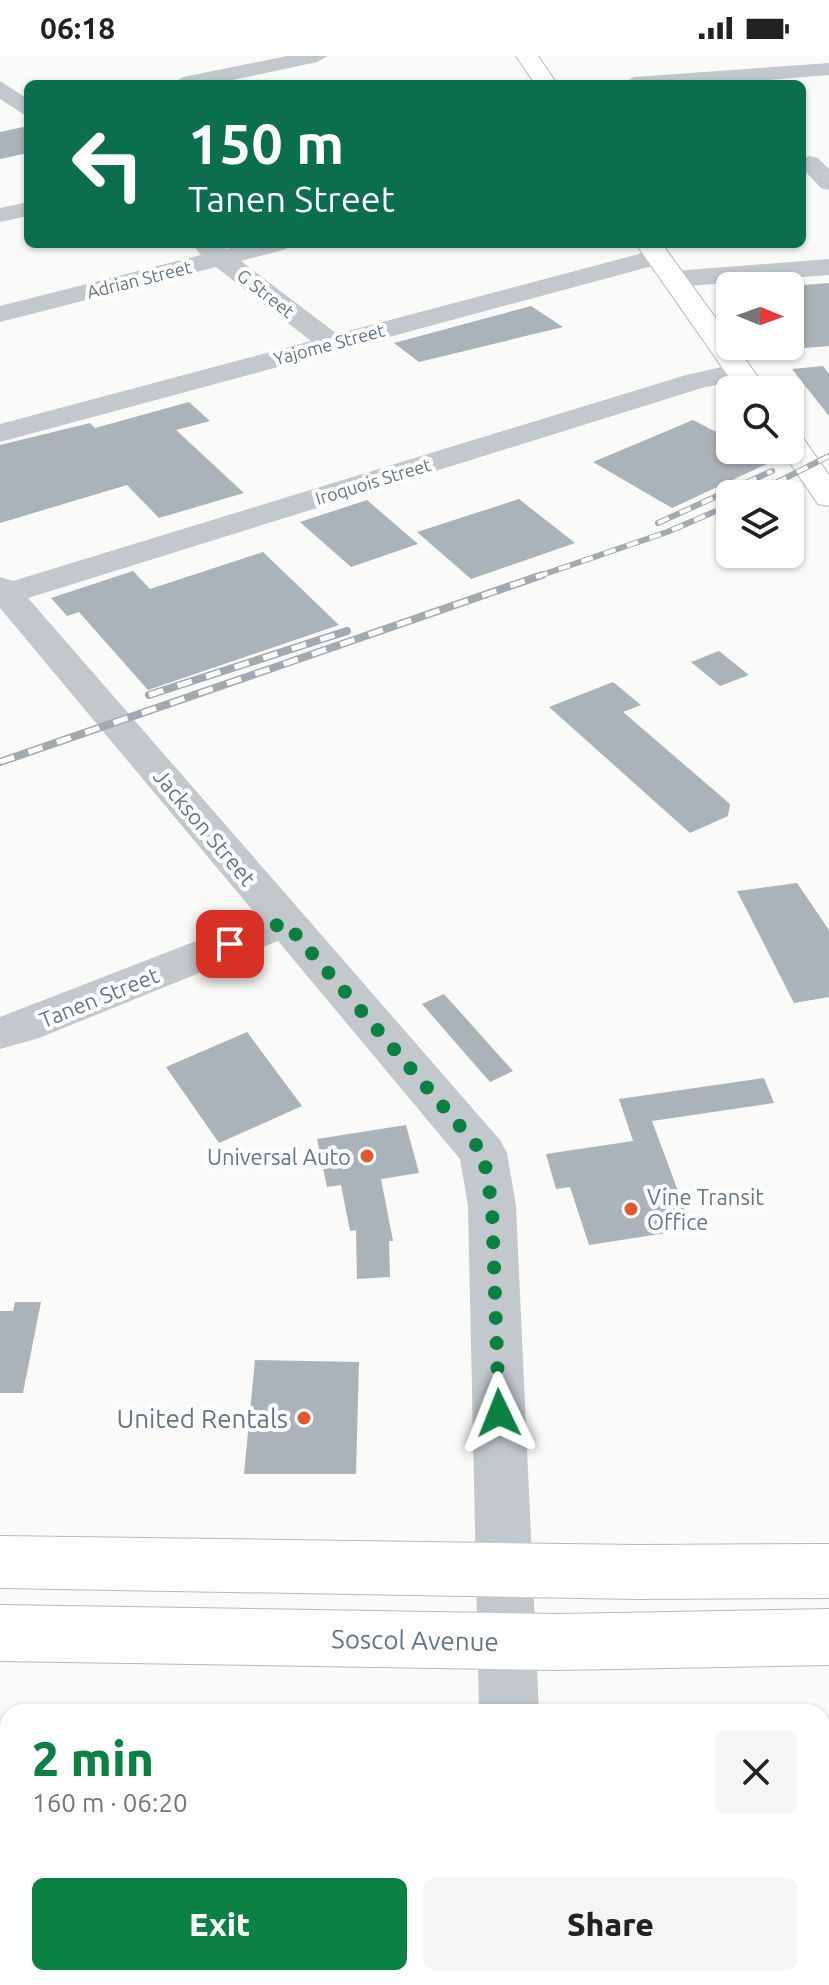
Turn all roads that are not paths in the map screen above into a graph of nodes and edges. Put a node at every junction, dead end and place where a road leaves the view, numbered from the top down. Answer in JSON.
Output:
{"nodes":[{"id":1,"x":240,"y":56,"type":"edge"},
{"id":2,"x":317,"y":56,"type":"edge"},
{"id":3,"x":504,"y":56,"type":"edge"},
{"id":4,"x":527,"y":56,"type":"edge"},
{"id":5,"x":260,"y":68,"type":"junction"},
{"id":6,"x":829,"y":69,"type":"edge"},
{"id":7,"x":202,"y":80,"type":"edge"},
{"id":8,"x":279,"y":80,"type":"edge"},
{"id":9,"x":519,"y":80,"type":"edge"},
{"id":10,"x":543,"y":80,"type":"edge"},
{"id":11,"x":686,"y":80,"type":"edge"},
{"id":12,"x":0,"y":88,"type":"edge"},
{"id":13,"x":24,"y":109,"type":"edge"},
{"id":14,"x":24,"y":114,"type":"edge"},
{"id":15,"x":0,"y":121,"type":"edge"},
{"id":16,"x":814,"y":163,"type":"edge"},
{"id":17,"x":829,"y":183,"type":"edge"},
{"id":18,"x":24,"y":210,"type":"edge"},
{"id":19,"x":0,"y":215,"type":"edge"},
{"id":20,"x":239,"y":248,"type":"edge"},
{"id":21,"x":654,"y":250,"type":"edge"},
{"id":22,"x":211,"y":251,"type":"edge"},
{"id":23,"x":829,"y":267,"type":"edge"},
{"id":24,"x":675,"y":279,"type":"junction"},
{"id":25,"x":0,"y":314,"type":"edge"},
{"id":26,"x":331,"y":343,"type":"junction"},
{"id":27,"x":743,"y":376,"type":"edge"},
{"id":28,"x":716,"y":381,"type":"edge"},
{"id":29,"x":0,"y":433,"type":"edge"},
{"id":30,"x":804,"y":461,"type":"edge"},
{"id":31,"x":829,"y":497,"type":"edge"},
{"id":32,"x":3,"y":590,"type":"edge"},
{"id":33,"x":285,"y":922,"type":"junction"},
{"id":34,"x":0,"y":1033,"type":"edge"},
{"id":35,"x":0,"y":1562,"type":"edge"},
{"id":36,"x":505,"y":1570,"type":"junction"},
{"id":37,"x":829,"y":1571,"type":"edge"},
{"id":38,"x":0,"y":1633,"type":"edge"},
{"id":39,"x":829,"y":1637,"type":"edge"},
{"id":40,"x":507,"y":1641,"type":"junction"},
{"id":41,"x":509,"y":1704,"type":"edge"}],
"edges":[{"from":1,"to":5,"type":"street"},
{"from":2,"to":5,"type":"street"},
{"from":3,"to":9,"type":"main road"},
{"from":4,"to":10,"type":"main road"},
{"from":5,"to":7,"type":"street"},
{"from":5,"to":8,"type":"street"},
{"from":6,"to":11,"type":"street"},
{"from":12,"to":13,"type":"street"},
{"from":14,"to":15,"type":"street"},
{"from":16,"to":17,"type":"street"},
{"from":18,"to":19,"type":"street"},
{"from":20,"to":22,"type":"street","name":"Adrian Street"},
{"from":21,"to":24,"type":"main road"},
{"from":21,"to":26,"type":"street","name":"Yajome Street"},
{"from":22,"to":25,"type":"street","name":"Adrian Street"},
{"from":22,"to":26,"type":"street","name":"G Street"},
{"from":23,"to":24,"type":"street"},
{"from":24,"to":27,"type":"main road"},
{"from":26,"to":29,"type":"street","name":"Yajome Street"},
{"from":28,"to":32,"type":"street","name":"Iroquois Street"},
{"from":30,"to":31,"type":"main road"},
{"from":32,"to":33,"type":"street","name":"Jackson Street"},
{"from":33,"to":34,"type":"street","name":"Tanen Street"},
{"from":33,"to":36,"type":"street","name":"Jackson Street"},
{"from":35,"to":36,"type":"main road"},
{"from":36,"to":37,"type":"main road"},
{"from":36,"to":40,"type":"street","name":"Jackson Street"},
{"from":38,"to":40,"type":"main road","name":"Soscol Avenue"},
{"from":39,"to":40,"type":"main road","name":"Soscol Avenue"},
{"from":40,"to":41,"type":"street","name":"Jackson Street"}]}
